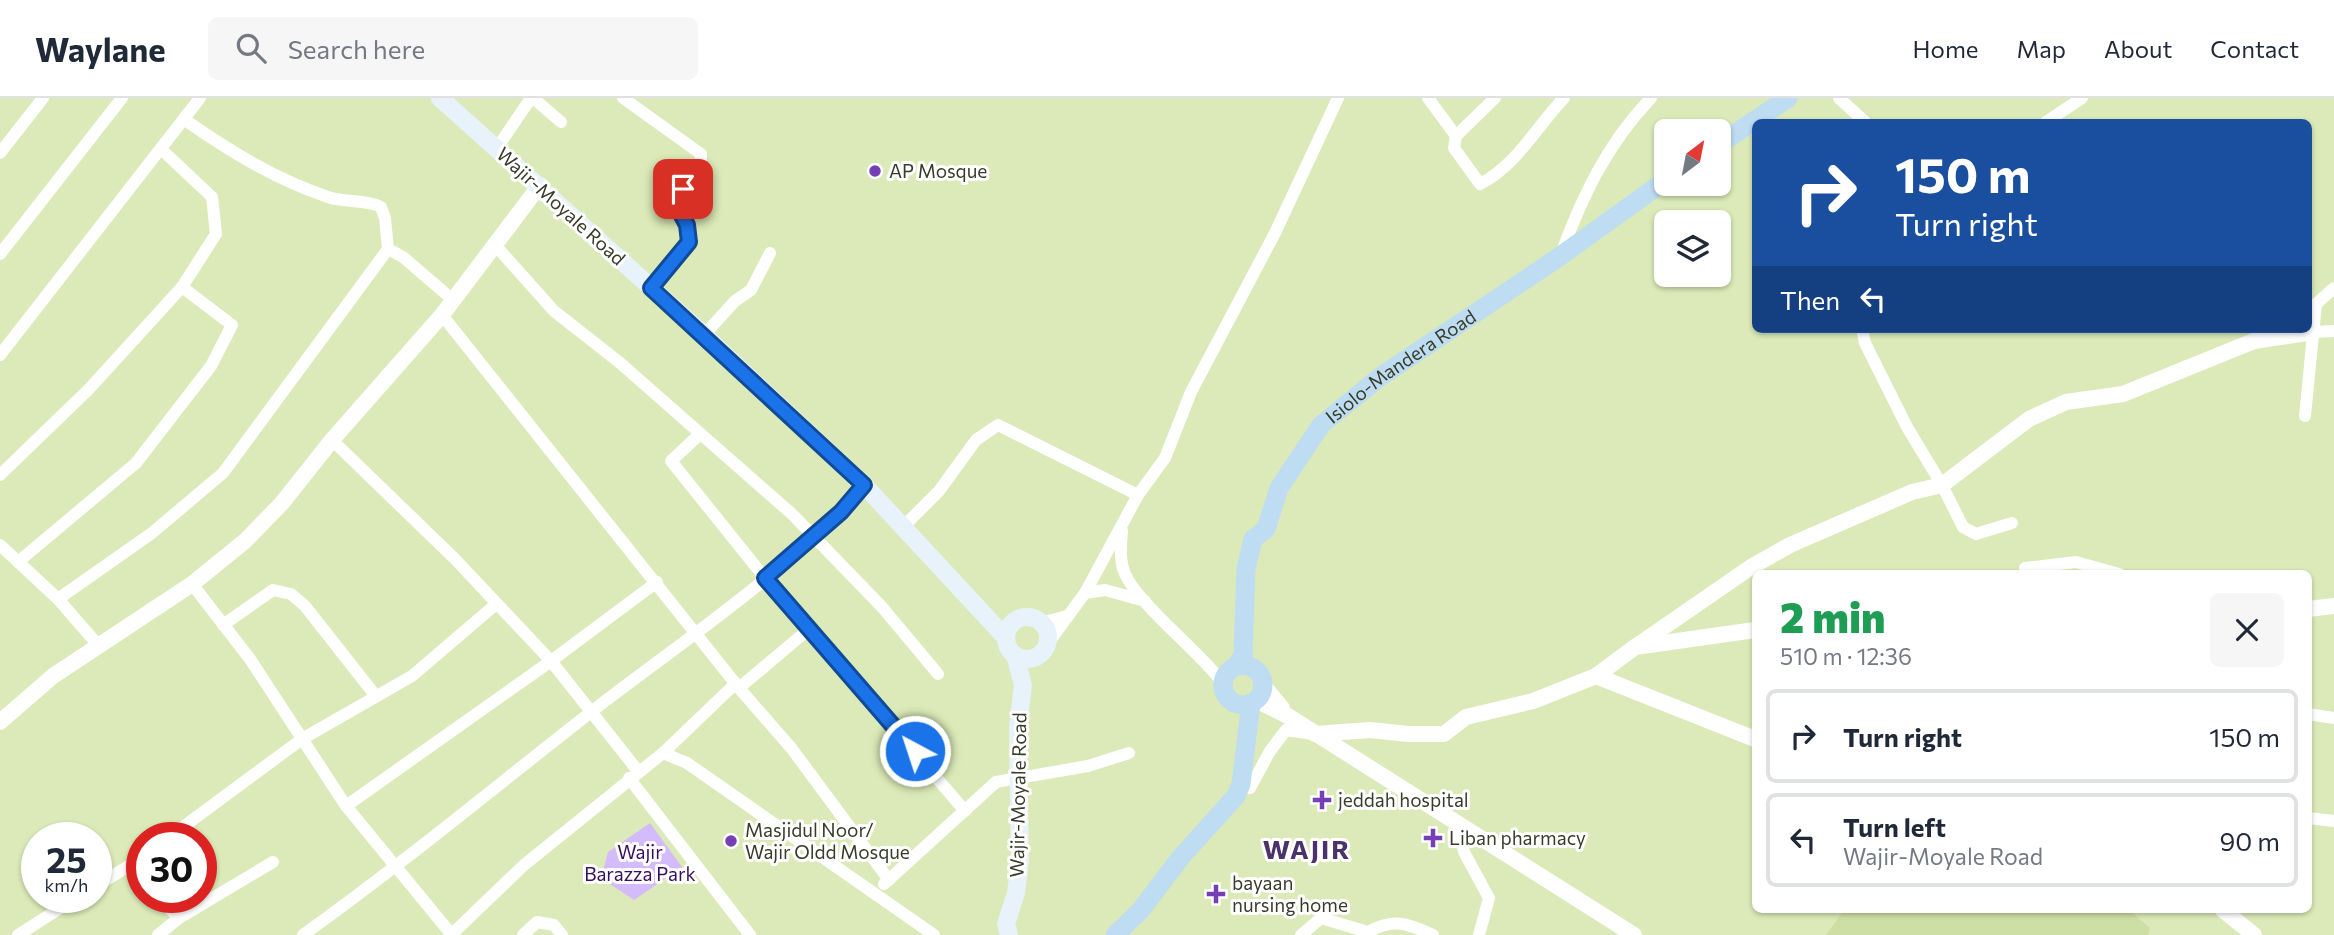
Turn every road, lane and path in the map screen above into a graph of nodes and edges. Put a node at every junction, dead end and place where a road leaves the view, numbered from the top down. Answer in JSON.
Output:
{"nodes":[{"id":1,"x":43,"y":98,"type":"edge"},
{"id":2,"x":122,"y":98,"type":"edge"},
{"id":3,"x":200,"y":98,"type":"edge"},
{"id":4,"x":440,"y":98,"type":"edge"},
{"id":5,"x":532,"y":98,"type":"edge"},
{"id":6,"x":623,"y":98,"type":"edge"},
{"id":7,"x":1339,"y":98,"type":"edge"},
{"id":8,"x":1428,"y":98,"type":"edge"},
{"id":9,"x":1496,"y":98,"type":"edge"},
{"id":10,"x":1564,"y":98,"type":"edge"},
{"id":11,"x":1651,"y":98,"type":"edge"},
{"id":12,"x":1788,"y":98,"type":"edge"},
{"id":13,"x":1839,"y":98,"type":"edge"},
{"id":14,"x":2082,"y":98,"type":"edge"},
{"id":15,"x":1757,"y":119,"type":"edge"},
{"id":16,"x":1862,"y":119,"type":"edge"},
{"id":17,"x":2050,"y":119,"type":"edge"},
{"id":18,"x":185,"y":120,"type":"junction"},
{"id":19,"x":561,"y":122,"type":"dead end"},
{"id":20,"x":1752,"y":122,"type":"edge"},
{"id":21,"x":1456,"y":136,"type":"junction"},
{"id":22,"x":1731,"y":136,"type":"edge"},
{"id":23,"x":497,"y":148,"type":"junction"},
{"id":24,"x":161,"y":149,"type":"junction"},
{"id":25,"x":0,"y":153,"type":"edge"},
{"id":26,"x":540,"y":185,"type":"junction"},
{"id":27,"x":1654,"y":189,"type":"edge"},
{"id":28,"x":495,"y":246,"type":"junction"},
{"id":29,"x":388,"y":248,"type":"junction"},
{"id":30,"x":770,"y":253,"type":"dead end"},
{"id":31,"x":0,"y":254,"type":"edge"},
{"id":32,"x":1559,"y":257,"type":"junction"},
{"id":33,"x":181,"y":287,"type":"junction"},
{"id":34,"x":651,"y":288,"type":"junction"},
{"id":35,"x":2334,"y":288,"type":"edge"},
{"id":36,"x":453,"y":300,"type":"junction"},
{"id":37,"x":442,"y":315,"type":"junction"},
{"id":38,"x":2334,"y":331,"type":"edge"},
{"id":39,"x":2314,"y":332,"type":"junction"},
{"id":40,"x":1863,"y":333,"type":"edge"},
{"id":41,"x":2307,"y":333,"type":"edge"},
{"id":42,"x":704,"y":335,"type":"junction"},
{"id":43,"x":0,"y":355,"type":"edge"},
{"id":44,"x":2305,"y":416,"type":"dead end"},
{"id":45,"x":700,"y":434,"type":"junction"},
{"id":46,"x":332,"y":440,"type":"junction"},
{"id":47,"x":0,"y":475,"type":"edge"},
{"id":48,"x":864,"y":485,"type":"junction"},
{"id":49,"x":1942,"y":485,"type":"junction"},
{"id":50,"x":1138,"y":495,"type":"junction"},
{"id":51,"x":2011,"y":523,"type":"dead end"},
{"id":52,"x":904,"y":526,"type":"junction"},
{"id":53,"x":1122,"y":527,"type":"junction"},
{"id":54,"x":813,"y":536,"type":"junction"},
{"id":55,"x":1,"y":547,"type":"edge"},
{"id":56,"x":18,"y":562,"type":"junction"},
{"id":57,"x":2025,"y":568,"type":"dead end"},
{"id":58,"x":2105,"y":570,"type":"edge"},
{"id":59,"x":765,"y":578,"type":"junction"},
{"id":60,"x":657,"y":582,"type":"junction"},
{"id":61,"x":192,"y":584,"type":"junction"},
{"id":62,"x":1085,"y":593,"type":"junction"},
{"id":63,"x":58,"y":599,"type":"junction"},
{"id":64,"x":1145,"y":601,"type":"junction"},
{"id":65,"x":495,"y":605,"type":"junction"},
{"id":66,"x":2334,"y":606,"type":"edge"},
{"id":67,"x":979,"y":607,"type":"junction"},
{"id":68,"x":2312,"y":609,"type":"edge"},
{"id":69,"x":1067,"y":616,"type":"junction"},
{"id":70,"x":1033,"y":620,"type":"junction"},
{"id":71,"x":223,"y":625,"type":"junction"},
{"id":72,"x":809,"y":629,"type":"junction"},
{"id":73,"x":1245,"y":629,"type":"junction"},
{"id":74,"x":1752,"y":630,"type":"edge"},
{"id":75,"x":696,"y":631,"type":"junction"},
{"id":76,"x":1006,"y":638,"type":"junction"},
{"id":77,"x":98,"y":645,"type":"junction"},
{"id":78,"x":1635,"y":647,"type":"junction"},
{"id":79,"x":1042,"y":651,"type":"junction"},
{"id":80,"x":1014,"y":655,"type":"junction"},
{"id":81,"x":551,"y":661,"type":"junction"},
{"id":82,"x":938,"y":674,"type":"dead end"},
{"id":83,"x":1596,"y":676,"type":"junction"},
{"id":84,"x":1230,"y":679,"type":"junction"},
{"id":85,"x":1023,"y":685,"type":"junction"},
{"id":86,"x":737,"y":686,"type":"junction"},
{"id":87,"x":1257,"y":690,"type":"junction"},
{"id":88,"x":375,"y":695,"type":"junction"},
{"id":89,"x":590,"y":713,"type":"junction"},
{"id":90,"x":2312,"y":713,"type":"edge"},
{"id":91,"x":2334,"y":718,"type":"edge"},
{"id":92,"x":0,"y":722,"type":"edge"},
{"id":93,"x":1315,"y":734,"type":"junction"},
{"id":94,"x":1246,"y":737,"type":"junction"},
{"id":95,"x":1752,"y":738,"type":"edge"},
{"id":96,"x":302,"y":739,"type":"junction"},
{"id":97,"x":663,"y":753,"type":"junction"},
{"id":98,"x":1129,"y":753,"type":"dead end"},
{"id":99,"x":633,"y":775,"type":"junction"},
{"id":100,"x":1017,"y":776,"type":"junction"},
{"id":101,"x":1241,"y":785,"type":"junction"},
{"id":102,"x":346,"y":806,"type":"junction"},
{"id":103,"x":965,"y":811,"type":"junction"},
{"id":104,"x":2312,"y":818,"type":"edge"},
{"id":105,"x":2334,"y":821,"type":"edge"},
{"id":106,"x":190,"y":822,"type":"edge"},
{"id":107,"x":1458,"y":822,"type":"junction"},
{"id":108,"x":273,"y":862,"type":"dead end"},
{"id":109,"x":396,"y":868,"type":"junction"},
{"id":110,"x":889,"y":880,"type":"junction"},
{"id":111,"x":876,"y":892,"type":"junction"},
{"id":112,"x":52,"y":913,"type":"edge"},
{"id":113,"x":173,"y":913,"type":"edge"},
{"id":114,"x":2227,"y":913,"type":"edge"},
{"id":115,"x":178,"y":918,"type":"junction"},
{"id":116,"x":18,"y":935,"type":"edge"},
{"id":117,"x":158,"y":935,"type":"edge"},
{"id":118,"x":303,"y":935,"type":"edge"},
{"id":119,"x":451,"y":935,"type":"edge"},
{"id":120,"x":523,"y":935,"type":"edge"},
{"id":121,"x":562,"y":935,"type":"edge"},
{"id":122,"x":750,"y":935,"type":"edge"},
{"id":123,"x":934,"y":935,"type":"edge"},
{"id":124,"x":1009,"y":935,"type":"edge"},
{"id":125,"x":1115,"y":935,"type":"edge"},
{"id":126,"x":1301,"y":935,"type":"edge"},
{"id":127,"x":1433,"y":935,"type":"edge"},
{"id":128,"x":1479,"y":935,"type":"edge"},
{"id":129,"x":1634,"y":935,"type":"edge"},
{"id":130,"x":2254,"y":935,"type":"edge"}],
"edges":[{"from":1,"to":25,"type":"street"},
{"from":2,"to":31,"type":"street"},
{"from":3,"to":18,"type":"street"},
{"from":4,"to":23,"type":"main road","name":"Wajir-Moyale Road"},
{"from":5,"to":19,"type":"street"},
{"from":5,"to":23,"type":"street"},
{"from":6,"to":34,"type":"street"},
{"from":7,"to":50,"type":"street"},
{"from":8,"to":21,"type":"street"},
{"from":9,"to":21,"type":"street"},
{"from":10,"to":21,"type":"street"},
{"from":11,"to":32,"type":"street"},
{"from":12,"to":15,"type":"highway"},
{"from":13,"to":16,"type":"street"},
{"from":14,"to":17,"type":"street"},
{"from":18,"to":24,"type":"street"},
{"from":18,"to":29,"type":"street"},
{"from":20,"to":22,"type":"highway"},
{"from":23,"to":26,"type":"main road","name":"Wajir-Moyale Road"},
{"from":24,"to":33,"type":"street"},
{"from":24,"to":43,"type":"street"},
{"from":26,"to":28,"type":"street"},
{"from":26,"to":34,"type":"main road","name":"Wajir-Moyale Road"},
{"from":27,"to":32,"type":"highway","name":"Isiolo-Mandera Road"},
{"from":28,"to":36,"type":"street"},
{"from":28,"to":45,"type":"street"},
{"from":29,"to":36,"type":"street"},
{"from":29,"to":63,"type":"street"},
{"from":30,"to":42,"type":"street"},
{"from":32,"to":73,"type":"highway","name":"Isiolo-Mandera Road"},
{"from":33,"to":47,"type":"street"},
{"from":33,"to":56,"type":"street"},
{"from":34,"to":42,"type":"main road","name":"Wajir-Moyale Road"},
{"from":35,"to":39,"type":"street"},
{"from":36,"to":37,"type":"street"},
{"from":37,"to":46,"type":"street"},
{"from":37,"to":60,"type":"street"},
{"from":38,"to":39,"type":"street"},
{"from":39,"to":44,"type":"street"},
{"from":40,"to":49,"type":"street"},
{"from":41,"to":49,"type":"street"},
{"from":42,"to":48,"type":"main road","name":"Wajir-Moyale Road"},
{"from":45,"to":54,"type":"street"},
{"from":45,"to":59,"type":"street"},
{"from":46,"to":61,"type":"street"},
{"from":46,"to":65,"type":"street"},
{"from":48,"to":52,"type":"main road","name":"Wajir-Moyale Road"},
{"from":48,"to":54,"type":"street"},
{"from":49,"to":51,"type":"street"},
{"from":49,"to":78,"type":"street"},
{"from":50,"to":52,"type":"street"},
{"from":50,"to":53,"type":"street"},
{"from":52,"to":67,"type":"main road","name":"Wajir-Moyale Road"},
{"from":53,"to":62,"type":"street"},
{"from":53,"to":64,"type":"street"},
{"from":54,"to":59,"type":"street"},
{"from":54,"to":82,"type":"street"},
{"from":55,"to":56,"type":"street"},
{"from":56,"to":63,"type":"street"},
{"from":57,"to":58,"type":"street"},
{"from":59,"to":72,"type":"street"},
{"from":59,"to":75,"type":"street"},
{"from":60,"to":75,"type":"street"},
{"from":60,"to":81,"type":"street"},
{"from":61,"to":71,"type":"street"},
{"from":61,"to":77,"type":"street"},
{"from":62,"to":64,"type":"street"},
{"from":62,"to":69,"type":"street"},
{"from":63,"to":77,"type":"street"},
{"from":64,"to":84,"type":"street"},
{"from":65,"to":81,"type":"street"},
{"from":65,"to":88,"type":"street"},
{"from":66,"to":68,"type":"street"},
{"from":67,"to":70,"type":"main road"},
{"from":67,"to":76,"type":"main road","name":"Wajir-Moyale Road"},
{"from":69,"to":70,"type":"street"},
{"from":69,"to":79,"type":"street"},
{"from":70,"to":76,"type":"main road"},
{"from":70,"to":79,"type":"main road"},
{"from":71,"to":88,"type":"street"},
{"from":71,"to":96,"type":"street"},
{"from":72,"to":86,"type":"street"},
{"from":72,"to":103,"type":"street"},
{"from":73,"to":84,"type":"highway","name":"Isiolo-Mandera Road"},
{"from":73,"to":87,"type":"highway","name":"Isiolo-Mandera Road"},
{"from":74,"to":78,"type":"street"},
{"from":75,"to":86,"type":"street"},
{"from":75,"to":89,"type":"street"},
{"from":76,"to":80,"type":"main road"},
{"from":77,"to":92,"type":"street"},
{"from":78,"to":83,"type":"street"},
{"from":79,"to":80,"type":"main road"},
{"from":79,"to":85,"type":"main road"},
{"from":80,"to":85,"type":"main road","name":"Wajir-Moyale Road"},
{"from":81,"to":89,"type":"street"},
{"from":81,"to":102,"type":"street"},
{"from":83,"to":93,"type":"street"},
{"from":83,"to":95,"type":"street"},
{"from":84,"to":87,"type":"highway"},
{"from":84,"to":87,"type":"highway"},
{"from":84,"to":94,"type":"highway"},
{"from":85,"to":100,"type":"main road","name":"Wajir-Moyale Road"},
{"from":86,"to":97,"type":"street"},
{"from":86,"to":110,"type":"street"},
{"from":87,"to":93,"type":"street"},
{"from":87,"to":94,"type":"highway","name":"Isiolo-Mandera Road"},
{"from":88,"to":96,"type":"street"},
{"from":89,"to":99,"type":"street"},
{"from":89,"to":109,"type":"street"},
{"from":90,"to":91,"type":"street"},
{"from":93,"to":101,"type":"street"},
{"from":93,"to":107,"type":"street"},
{"from":94,"to":101,"type":"highway","name":"Isiolo-Mandera Road"},
{"from":96,"to":102,"type":"street"},
{"from":96,"to":106,"type":"street"},
{"from":97,"to":99,"type":"street"},
{"from":97,"to":111,"type":"street"},
{"from":98,"to":100,"type":"street"},
{"from":99,"to":119,"type":"street"},
{"from":99,"to":122,"type":"street"},
{"from":100,"to":103,"type":"street"},
{"from":100,"to":124,"type":"main road","name":"Wajir-Moyale Road"},
{"from":101,"to":125,"type":"highway","name":"Isiolo-Mandera Road"},
{"from":102,"to":109,"type":"street"},
{"from":103,"to":110,"type":"street"},
{"from":104,"to":105,"type":"street"},
{"from":107,"to":128,"type":"street"},
{"from":107,"to":129,"type":"street"},
{"from":108,"to":115,"type":"street"},
{"from":109,"to":118,"type":"street"},
{"from":109,"to":119,"type":"street"},
{"from":110,"to":111,"type":"street"},
{"from":111,"to":123,"type":"street"},
{"from":112,"to":116,"type":"street"},
{"from":113,"to":115,"type":"street"},
{"from":114,"to":130,"type":"street"},
{"from":115,"to":117,"type":"street"},
{"from":120,"to":121,"type":"street"},
{"from":126,"to":127,"type":"street"}]}
